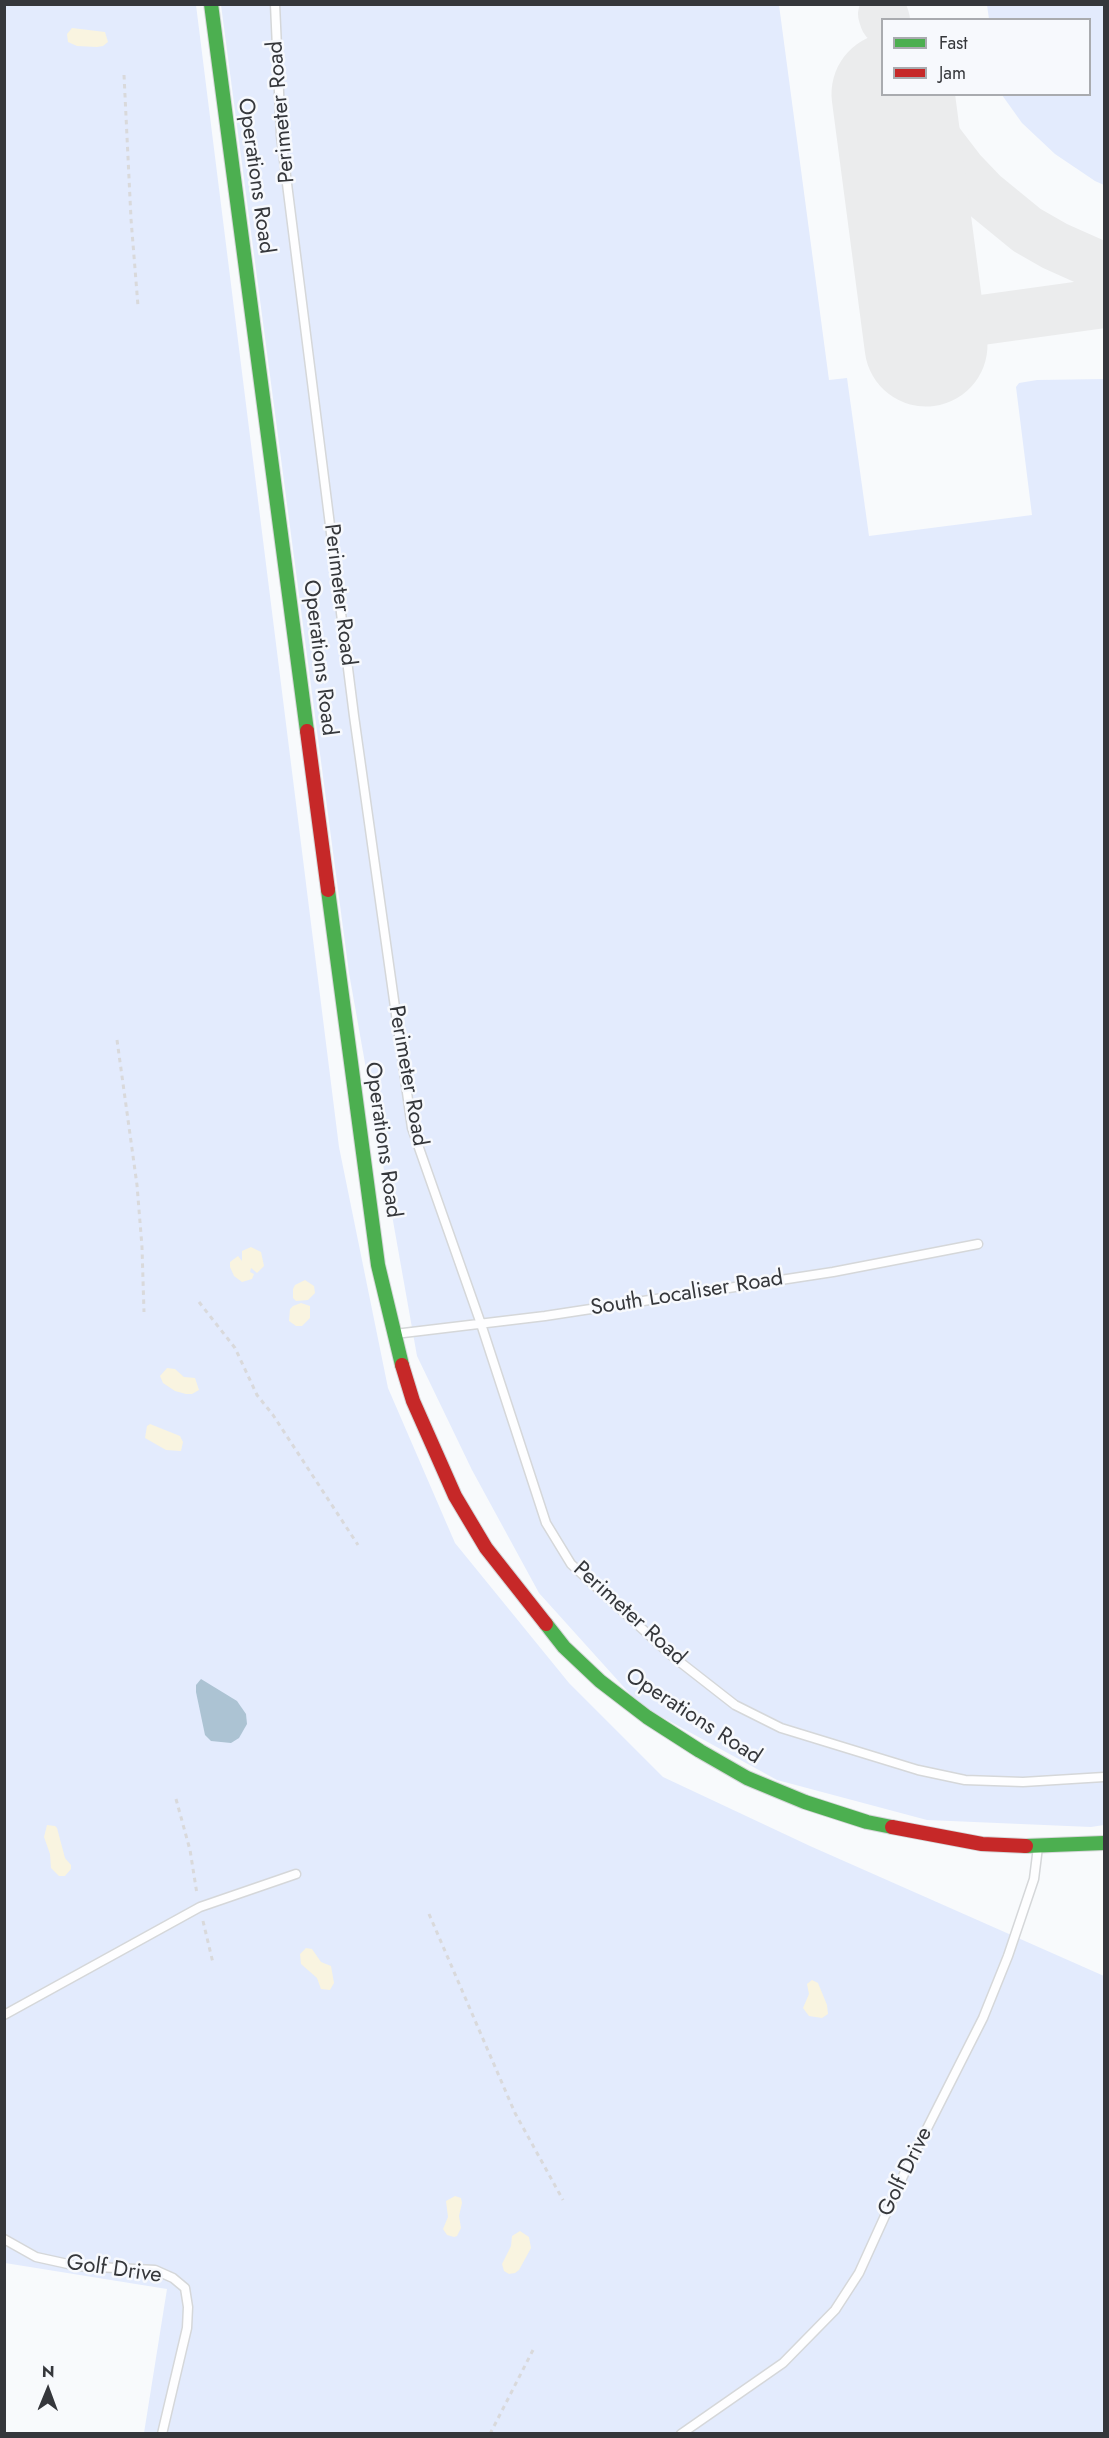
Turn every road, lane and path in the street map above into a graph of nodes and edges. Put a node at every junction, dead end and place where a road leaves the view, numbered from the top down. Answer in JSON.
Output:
{"nodes":[{"id":1,"x":211,"y":4,"type":"edge"},
{"id":2,"x":275,"y":4,"type":"edge"},
{"id":3,"x":124,"y":75,"type":"dead end"},
{"id":4,"x":138,"y":306,"type":"dead end"},
{"id":5,"x":117,"y":1040,"type":"dead end"},
{"id":6,"x":978,"y":1244,"type":"dead end"},
{"id":7,"x":199,"y":1302,"type":"dead end"},
{"id":8,"x":144,"y":1312,"type":"dead end"},
{"id":9,"x":481,"y":1324,"type":"junction"},
{"id":10,"x":394,"y":1334,"type":"junction"},
{"id":11,"x":358,"y":1545,"type":"dead end"},
{"id":12,"x":1104,"y":1777,"type":"edge"},
{"id":13,"x":176,"y":1799,"type":"dead end"},
{"id":14,"x":1104,"y":1843,"type":"edge"},
{"id":15,"x":1038,"y":1846,"type":"junction"},
{"id":16,"x":296,"y":1874,"type":"dead end"},
{"id":17,"x":200,"y":1907,"type":"junction"},
{"id":18,"x":429,"y":1914,"type":"dead end"},
{"id":19,"x":213,"y":1963,"type":"dead end"},
{"id":20,"x":4,"y":2015,"type":"edge"},
{"id":21,"x":563,"y":2200,"type":"dead end"},
{"id":22,"x":4,"y":2239,"type":"edge"},
{"id":23,"x":533,"y":2350,"type":"dead end"},
{"id":24,"x":162,"y":2433,"type":"edge"},
{"id":25,"x":490,"y":2433,"type":"edge"},
{"id":26,"x":681,"y":2433,"type":"edge"}],
"edges":[{"from":1,"to":10,"type":"street","name":"Operations Road"},
{"from":2,"to":9,"type":"lane","name":"Perimeter Road"},
{"from":3,"to":4,"type":"path"},
{"from":5,"to":8,"type":"path"},
{"from":6,"to":9,"type":"lane","name":"South Localiser Road"},
{"from":7,"to":11,"type":"path"},
{"from":9,"to":10,"type":"lane","name":"South Localiser Road"},
{"from":9,"to":12,"type":"lane","name":"Perimeter Road"},
{"from":10,"to":15,"type":"street","name":"Operations Road"},
{"from":13,"to":17,"type":"path"},
{"from":14,"to":15,"type":"street","name":"Operations Road"},
{"from":15,"to":26,"type":"lane","name":"Golf Drive"},
{"from":16,"to":17,"type":"lane"},
{"from":17,"to":19,"type":"path"},
{"from":17,"to":20,"type":"lane"},
{"from":18,"to":21,"type":"path"},
{"from":22,"to":24,"type":"lane","name":"Golf Drive"},
{"from":23,"to":25,"type":"path"}]}
